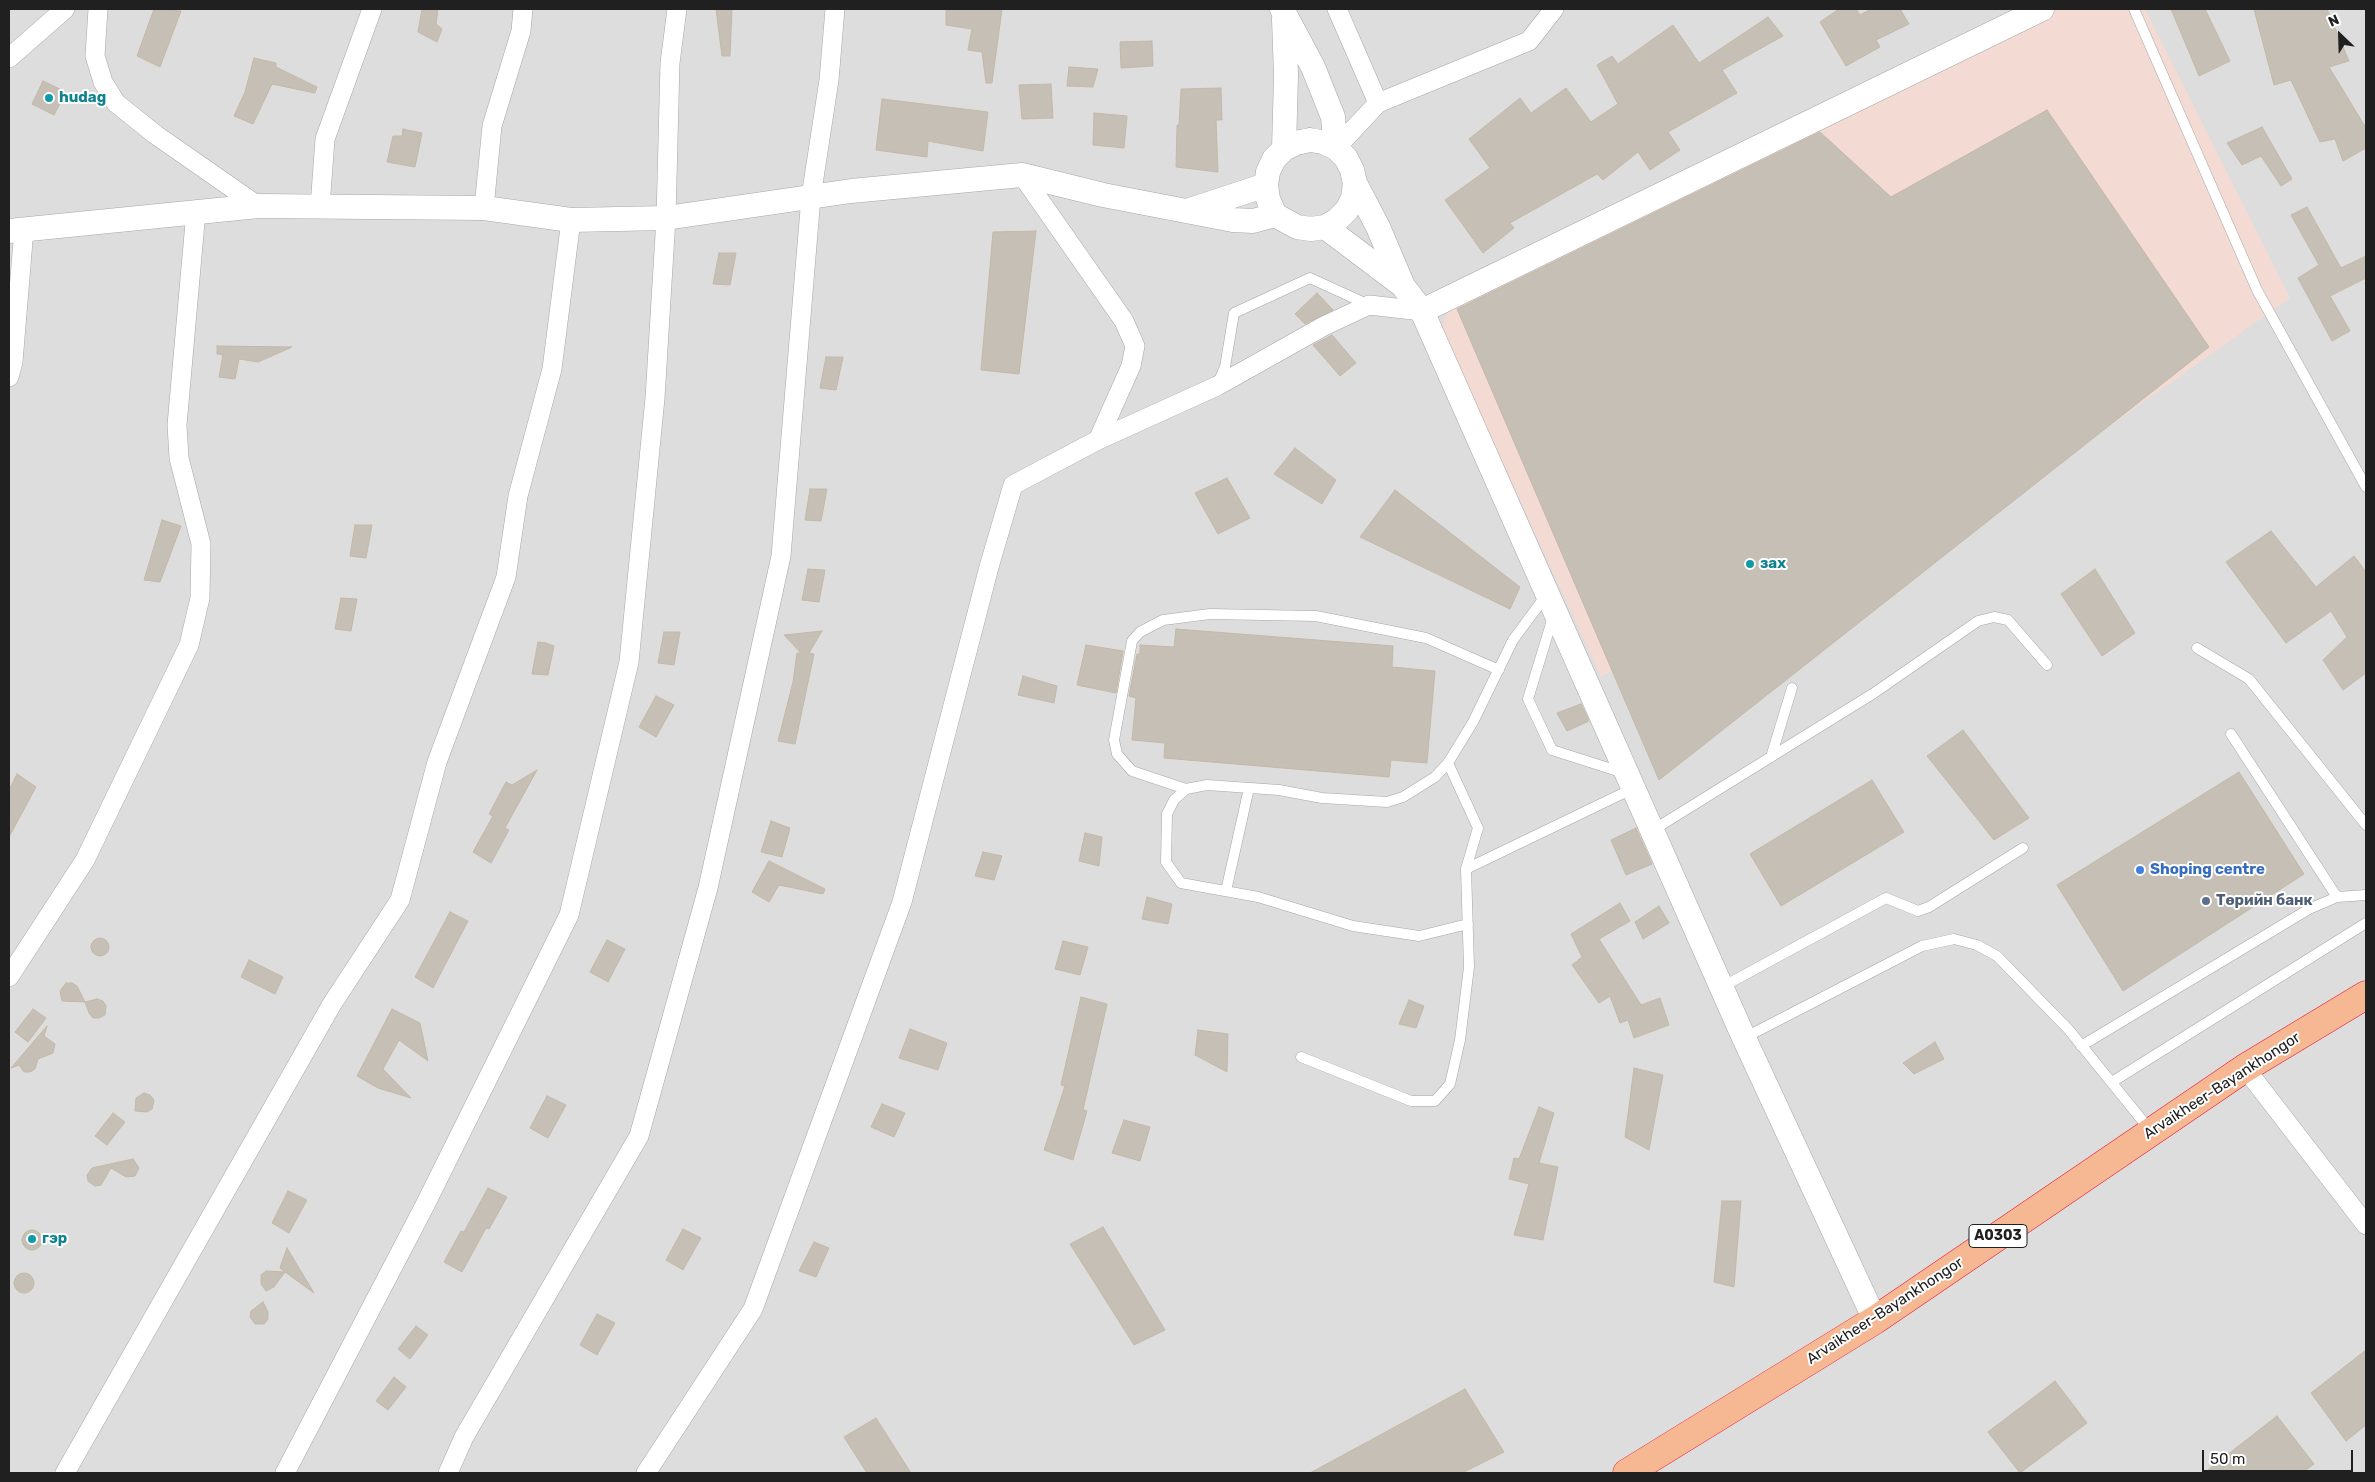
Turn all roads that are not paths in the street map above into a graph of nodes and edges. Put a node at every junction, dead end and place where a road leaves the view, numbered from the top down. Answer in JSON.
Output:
{"nodes":[{"id":1,"x":65,"y":9,"type":"edge"},
{"id":2,"x":98,"y":9,"type":"edge"},
{"id":3,"x":372,"y":9,"type":"edge"},
{"id":4,"x":523,"y":9,"type":"edge"},
{"id":5,"x":677,"y":9,"type":"edge"},
{"id":6,"x":835,"y":9,"type":"edge"},
{"id":7,"x":1337,"y":9,"type":"edge"},
{"id":8,"x":1554,"y":9,"type":"edge"},
{"id":9,"x":2042,"y":9,"type":"edge"},
{"id":10,"x":2134,"y":9,"type":"edge"},
{"id":11,"x":1283,"y":10,"type":"edge"},
{"id":12,"x":9,"y":58,"type":"edge"},
{"id":13,"x":1378,"y":103,"type":"junction"},
{"id":14,"x":1336,"y":148,"type":"junction"},
{"id":15,"x":1284,"y":149,"type":"junction"},
{"id":16,"x":1022,"y":175,"type":"junction"},
{"id":17,"x":1355,"y":183,"type":"junction"},
{"id":18,"x":1266,"y":185,"type":"junction"},
{"id":19,"x":811,"y":197,"type":"junction"},
{"id":20,"x":258,"y":206,"type":"junction"},
{"id":21,"x":320,"y":207,"type":"junction"},
{"id":22,"x":484,"y":208,"type":"junction"},
{"id":23,"x":1189,"y":210,"type":"junction"},
{"id":24,"x":196,"y":211,"type":"junction"},
{"id":25,"x":1276,"y":215,"type":"junction"},
{"id":26,"x":666,"y":218,"type":"junction"},
{"id":27,"x":571,"y":220,"type":"junction"},
{"id":28,"x":1325,"y":227,"type":"junction"},
{"id":29,"x":17,"y":230,"type":"edge"},
{"id":30,"x":1403,"y":286,"type":"junction"},
{"id":31,"x":1369,"y":305,"type":"junction"},
{"id":32,"x":1422,"y":311,"type":"junction"},
{"id":33,"x":9,"y":377,"type":"edge"},
{"id":34,"x":1217,"y":386,"type":"junction"},
{"id":35,"x":1098,"y":440,"type":"junction"},
{"id":36,"x":2366,"y":487,"type":"edge"},
{"id":37,"x":1552,"y":601,"type":"junction"},
{"id":38,"x":2197,"y":648,"type":"dead end"},
{"id":39,"x":2047,"y":665,"type":"dead end"},
{"id":40,"x":1499,"y":670,"type":"junction"},
{"id":41,"x":1792,"y":688,"type":"dead end"},
{"id":42,"x":2231,"y":734,"type":"dead end"},
{"id":43,"x":1771,"y":757,"type":"junction"},
{"id":44,"x":1448,"y":764,"type":"junction"},
{"id":45,"x":1631,"y":781,"type":"junction"},
{"id":46,"x":1249,"y":788,"type":"junction"},
{"id":47,"x":1186,"y":789,"type":"junction"},
{"id":48,"x":2366,"y":825,"type":"edge"},
{"id":49,"x":1653,"y":830,"type":"junction"},
{"id":50,"x":2023,"y":848,"type":"dead end"},
{"id":51,"x":1466,"y":869,"type":"junction"},
{"id":52,"x":1226,"y":891,"type":"junction"},
{"id":53,"x":2366,"y":895,"type":"edge"},
{"id":54,"x":2337,"y":897,"type":"junction"},
{"id":55,"x":1468,"y":924,"type":"junction"},
{"id":56,"x":2366,"y":924,"type":"edge"},
{"id":57,"x":9,"y":976,"type":"edge"},
{"id":58,"x":1722,"y":987,"type":"junction"},
{"id":59,"x":2366,"y":995,"type":"edge"},
{"id":60,"x":1744,"y":1038,"type":"junction"},
{"id":61,"x":2081,"y":1046,"type":"junction"},
{"id":62,"x":1302,"y":1057,"type":"dead end"},
{"id":63,"x":2245,"y":1068,"type":"junction"},
{"id":64,"x":2112,"y":1082,"type":"junction"},
{"id":65,"x":2151,"y":1132,"type":"junction"},
{"id":66,"x":2366,"y":1226,"type":"edge"},
{"id":67,"x":1875,"y":1320,"type":"junction"},
{"id":68,"x":65,"y":1473,"type":"edge"},
{"id":69,"x":285,"y":1473,"type":"edge"},
{"id":70,"x":448,"y":1473,"type":"edge"},
{"id":71,"x":646,"y":1473,"type":"edge"},
{"id":72,"x":1627,"y":1473,"type":"edge"}],
"edges":[{"from":1,"to":12,"type":"street"},
{"from":2,"to":20,"type":"street"},
{"from":3,"to":21,"type":"street"},
{"from":4,"to":22,"type":"street"},
{"from":5,"to":26,"type":"street"},
{"from":6,"to":19,"type":"street"},
{"from":7,"to":13,"type":"street"},
{"from":8,"to":13,"type":"street"},
{"from":9,"to":32,"type":"street"},
{"from":10,"to":36,"type":"lane"},
{"from":11,"to":14,"type":"street"},
{"from":11,"to":15,"type":"street"},
{"from":13,"to":14,"type":"street"},
{"from":14,"to":15,"type":"street"},
{"from":14,"to":17,"type":"street"},
{"from":15,"to":18,"type":"street"},
{"from":16,"to":19,"type":"street"},
{"from":16,"to":23,"type":"street"},
{"from":16,"to":35,"type":"street"},
{"from":17,"to":28,"type":"street"},
{"from":17,"to":30,"type":"street"},
{"from":18,"to":23,"type":"street"},
{"from":18,"to":25,"type":"street"},
{"from":19,"to":26,"type":"street"},
{"from":19,"to":70,"type":"street"},
{"from":20,"to":21,"type":"street"},
{"from":20,"to":24,"type":"street"},
{"from":21,"to":22,"type":"street"},
{"from":22,"to":27,"type":"street"},
{"from":23,"to":25,"type":"street"},
{"from":24,"to":29,"type":"street"},
{"from":24,"to":57,"type":"street"},
{"from":25,"to":28,"type":"street"},
{"from":26,"to":27,"type":"street"},
{"from":26,"to":69,"type":"street"},
{"from":27,"to":68,"type":"street"},
{"from":28,"to":30,"type":"street"},
{"from":29,"to":33,"type":"street"},
{"from":30,"to":32,"type":"street"},
{"from":31,"to":32,"type":"street"},
{"from":31,"to":34,"type":"street"},
{"from":31,"to":34,"type":"lane"},
{"from":32,"to":37,"type":"street"},
{"from":34,"to":35,"type":"street"},
{"from":35,"to":71,"type":"street"},
{"from":37,"to":40,"type":"lane"},
{"from":37,"to":45,"type":"street"},
{"from":37,"to":45,"type":"lane"},
{"from":38,"to":48,"type":"lane"},
{"from":39,"to":43,"type":"lane"},
{"from":40,"to":44,"type":"lane"},
{"from":40,"to":47,"type":"lane"},
{"from":41,"to":43,"type":"lane"},
{"from":42,"to":54,"type":"lane"},
{"from":43,"to":49,"type":"lane"},
{"from":44,"to":46,"type":"lane"},
{"from":44,"to":51,"type":"lane"},
{"from":45,"to":49,"type":"street"},
{"from":45,"to":51,"type":"lane"},
{"from":46,"to":47,"type":"lane"},
{"from":46,"to":52,"type":"lane"},
{"from":47,"to":52,"type":"lane"},
{"from":49,"to":58,"type":"street"},
{"from":50,"to":58,"type":"lane"},
{"from":51,"to":55,"type":"lane"},
{"from":52,"to":55,"type":"lane"},
{"from":53,"to":54,"type":"lane"},
{"from":54,"to":61,"type":"lane"},
{"from":55,"to":62,"type":"lane"},
{"from":56,"to":64,"type":"lane"},
{"from":58,"to":60,"type":"street"},
{"from":59,"to":63,"type":"highway","name":"Arvaikheer-Bayankhongor","number":"A0303"},
{"from":60,"to":61,"type":"lane"},
{"from":60,"to":67,"type":"street"},
{"from":61,"to":64,"type":"lane"},
{"from":63,"to":65,"type":"highway","name":"Arvaikheer-Bayankhongor","number":"A0303"},
{"from":63,"to":66,"type":"street"},
{"from":64,"to":65,"type":"lane"},
{"from":65,"to":67,"type":"highway","name":"Arvaikheer-Bayankhongor","number":"A0303"},
{"from":67,"to":72,"type":"highway","name":"Arvaikheer-Bayankhongor","number":"A0303"}]}
